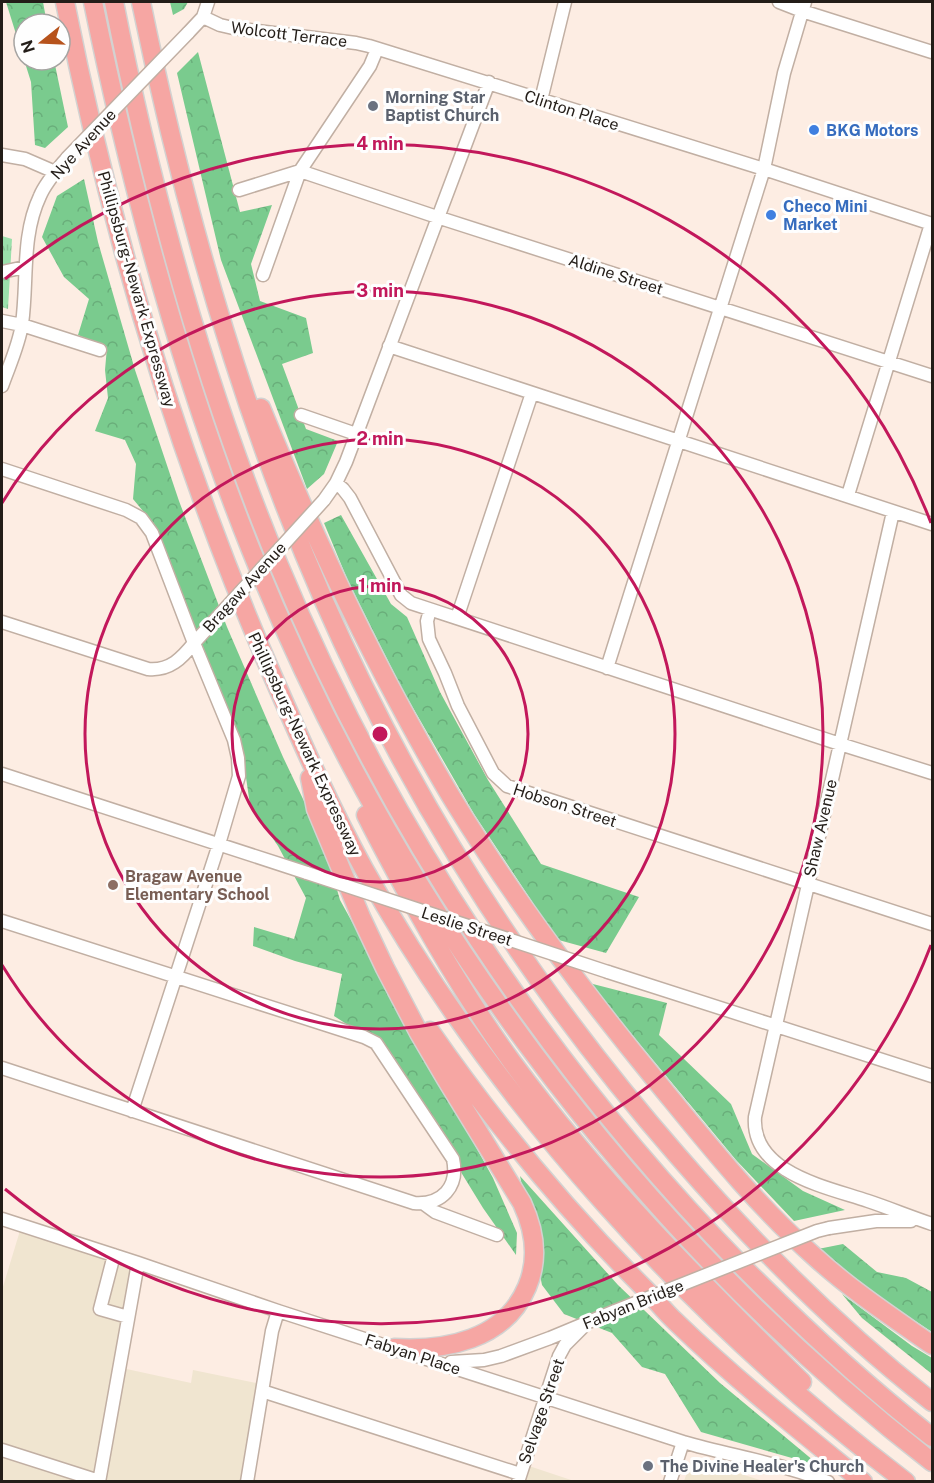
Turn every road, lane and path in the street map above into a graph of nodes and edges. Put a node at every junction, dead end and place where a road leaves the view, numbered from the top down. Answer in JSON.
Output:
{"nodes":[{"id":1,"x":65,"y":2,"type":"edge"},
{"id":2,"x":93,"y":2,"type":"edge"},
{"id":3,"x":114,"y":2,"type":"edge"},
{"id":4,"x":141,"y":2,"type":"edge"},
{"id":5,"x":207,"y":2,"type":"edge"},
{"id":6,"x":565,"y":2,"type":"edge"},
{"id":7,"x":779,"y":2,"type":"edge"},
{"id":8,"x":803,"y":6,"type":"edge"},
{"id":9,"x":204,"y":17,"type":"junction"},
{"id":10,"x":376,"y":49,"type":"junction"},
{"id":11,"x":933,"y":52,"type":"edge"},
{"id":12,"x":489,"y":82,"type":"junction"},
{"id":13,"x":541,"y":100,"type":"junction"},
{"id":14,"x":2,"y":155,"type":"edge"},
{"id":15,"x":764,"y":169,"type":"junction"},
{"id":16,"x":300,"y":171,"type":"junction"},
{"id":17,"x":55,"y":172,"type":"junction"},
{"id":18,"x":239,"y":190,"type":"dead end"},
{"id":19,"x":437,"y":217,"type":"junction"},
{"id":20,"x":932,"y":224,"type":"edge"},
{"id":21,"x":25,"y":267,"type":"junction"},
{"id":22,"x":2,"y":272,"type":"edge"},
{"id":23,"x":263,"y":275,"type":"dead end"},
{"id":24,"x":207,"y":276,"type":"junction"},
{"id":25,"x":721,"y":307,"type":"junction"},
{"id":26,"x":2,"y":321,"type":"edge"},
{"id":27,"x":22,"y":325,"type":"junction"},
{"id":28,"x":389,"y":346,"type":"junction"},
{"id":29,"x":100,"y":350,"type":"dead end"},
{"id":30,"x":888,"y":362,"type":"junction"},
{"id":31,"x":933,"y":376,"type":"edge"},
{"id":32,"x":2,"y":386,"type":"edge"},
{"id":33,"x":532,"y":393,"type":"junction"},
{"id":34,"x":301,"y":415,"type":"dead end"},
{"id":35,"x":356,"y":434,"type":"junction"},
{"id":36,"x":680,"y":441,"type":"junction"},
{"id":37,"x":2,"y":469,"type":"edge"},
{"id":38,"x":336,"y":483,"type":"junction"},
{"id":39,"x":848,"y":495,"type":"junction"},
{"id":40,"x":893,"y":512,"type":"junction"},
{"id":41,"x":933,"y":524,"type":"edge"},
{"id":42,"x":429,"y":610,"type":"junction"},
{"id":43,"x":457,"y":618,"type":"junction"},
{"id":44,"x":2,"y":622,"type":"edge"},
{"id":45,"x":289,"y":638,"type":"junction"},
{"id":46,"x":194,"y":643,"type":"junction"},
{"id":47,"x":608,"y":668,"type":"junction"},
{"id":48,"x":840,"y":744,"type":"junction"},
{"id":49,"x":306,"y":752,"type":"junction"},
{"id":50,"x":933,"y":773,"type":"edge"},
{"id":51,"x":2,"y":774,"type":"edge"},
{"id":52,"x":219,"y":844,"type":"junction"},
{"id":53,"x":808,"y":884,"type":"junction"},
{"id":54,"x":2,"y":921,"type":"edge"},
{"id":55,"x":933,"y":924,"type":"edge"},
{"id":56,"x":369,"y":936,"type":"junction"},
{"id":57,"x":175,"y":976,"type":"junction"},
{"id":58,"x":775,"y":1025,"type":"junction"},
{"id":59,"x":2,"y":1068,"type":"edge"},
{"id":60,"x":933,"y":1076,"type":"edge"},
{"id":61,"x":132,"y":1111,"type":"junction"},
{"id":62,"x":419,"y":1204,"type":"junction"},
{"id":63,"x":2,"y":1219,"type":"edge"},
{"id":64,"x":933,"y":1225,"type":"edge"},
{"id":65,"x":497,"y":1235,"type":"dead end"},
{"id":66,"x":114,"y":1255,"type":"junction"},
{"id":67,"x":138,"y":1263,"type":"junction"},
{"id":68,"x":278,"y":1311,"type":"junction"},
{"id":69,"x":128,"y":1317,"type":"junction"},
{"id":70,"x":595,"y":1319,"type":"junction"},
{"id":71,"x":933,"y":1345,"type":"edge"},
{"id":72,"x":394,"y":1348,"type":"junction"},
{"id":73,"x":433,"y":1360,"type":"junction"},
{"id":74,"x":262,"y":1391,"type":"junction"},
{"id":75,"x":546,"y":1398,"type":"junction"},
{"id":76,"x":933,"y":1402,"type":"edge"},
{"id":77,"x":933,"y":1437,"type":"edge"},
{"id":78,"x":683,"y":1442,"type":"junction"},
{"id":79,"x":2,"y":1450,"type":"edge"},
{"id":80,"x":933,"y":1462,"type":"edge"},
{"id":81,"x":799,"y":1477,"type":"edge"},
{"id":82,"x":901,"y":1477,"type":"edge"},
{"id":83,"x":519,"y":1478,"type":"edge"},
{"id":84,"x":99,"y":1481,"type":"edge"},
{"id":85,"x":247,"y":1482,"type":"edge"},
{"id":86,"x":670,"y":1482,"type":"edge"},
{"id":87,"x":828,"y":1482,"type":"edge"},
{"id":88,"x":863,"y":1482,"type":"edge"}],
"edges":[{"from":1,"to":49,"type":"highway","name":"Phillipsburg-Newark Expressway"},
{"from":2,"to":45,"type":"highway","name":"Phillipsburg-Newark Expressway"},
{"from":3,"to":77,"type":"highway"},
{"from":4,"to":24,"type":"highway"},
{"from":5,"to":9,"type":"street"},
{"from":6,"to":13,"type":"street"},
{"from":7,"to":8,"type":"street"},
{"from":8,"to":11,"type":"street"},
{"from":8,"to":15,"type":"street"},
{"from":9,"to":10,"type":"street","name":"Wolcott Terrace"},
{"from":9,"to":17,"type":"street","name":"Nye Avenue","bridge":true},
{"from":10,"to":12,"type":"street","name":"Clinton Place"},
{"from":10,"to":16,"type":"street"},
{"from":12,"to":13,"type":"street","name":"Clinton Place"},
{"from":12,"to":19,"type":"street","name":"Bragaw Avenue"},
{"from":13,"to":15,"type":"street","name":"Clinton Place"},
{"from":14,"to":17,"type":"street"},
{"from":15,"to":20,"type":"street","name":"Clinton Place"},
{"from":15,"to":25,"type":"street"},
{"from":16,"to":18,"type":"street"},
{"from":16,"to":19,"type":"street","name":"Aldine Street"},
{"from":16,"to":23,"type":"street"},
{"from":17,"to":21,"type":"street","name":"Nye Avenue"},
{"from":19,"to":25,"type":"street","name":"Aldine Street"},
{"from":19,"to":28,"type":"street","name":"Bragaw Avenue"},
{"from":20,"to":30,"type":"street"},
{"from":21,"to":22,"type":"street"},
{"from":21,"to":27,"type":"street","name":"Nye Avenue"},
{"from":24,"to":71,"type":"highway"},
{"from":24,"to":76,"type":"highway"},
{"from":25,"to":30,"type":"street","name":"Aldine Street"},
{"from":25,"to":36,"type":"street"},
{"from":26,"to":27,"type":"street"},
{"from":27,"to":29,"type":"street"},
{"from":27,"to":32,"type":"street","name":"Nye Avenue"},
{"from":28,"to":33,"type":"street"},
{"from":28,"to":35,"type":"street","name":"Bragaw Avenue"},
{"from":30,"to":31,"type":"street","name":"Aldine Street"},
{"from":30,"to":39,"type":"street"},
{"from":33,"to":36,"type":"street"},
{"from":33,"to":43,"type":"street"},
{"from":34,"to":35,"type":"street"},
{"from":35,"to":38,"type":"street","name":"Bragaw Avenue"},
{"from":36,"to":39,"type":"street"},
{"from":36,"to":47,"type":"street"},
{"from":37,"to":46,"type":"street"},
{"from":38,"to":42,"type":"street"},
{"from":38,"to":46,"type":"street","name":"Bragaw Avenue","bridge":true},
{"from":39,"to":40,"type":"street"},
{"from":40,"to":41,"type":"street"},
{"from":40,"to":48,"type":"street","name":"Shaw Avenue"},
{"from":42,"to":43,"type":"street"},
{"from":42,"to":53,"type":"street","name":"Hobson Street"},
{"from":43,"to":47,"type":"street"},
{"from":44,"to":46,"type":"street"},
{"from":45,"to":80,"type":"highway","name":"Phillipsburg-Newark Expressway"},
{"from":45,"to":82,"type":"highway"},
{"from":46,"to":52,"type":"street","name":"Bragaw Avenue"},
{"from":47,"to":48,"type":"street"},
{"from":48,"to":50,"type":"street"},
{"from":48,"to":53,"type":"street","name":"Shaw Avenue"},
{"from":49,"to":56,"type":"highway"},
{"from":49,"to":82,"type":"highway","name":"Phillipsburg-Newark Expressway"},
{"from":51,"to":52,"type":"street","name":"Leslie Street"},
{"from":52,"to":57,"type":"street","name":"Bragaw Avenue"},
{"from":52,"to":58,"type":"street","name":"Leslie Street","bridge":true},
{"from":53,"to":55,"type":"street","name":"Hobson Street"},
{"from":53,"to":58,"type":"street","name":"Shaw Avenue"},
{"from":54,"to":57,"type":"street"},
{"from":56,"to":72,"type":"highway"},
{"from":56,"to":88,"type":"highway"},
{"from":57,"to":61,"type":"street","name":"Bragaw Avenue"},
{"from":57,"to":62,"type":"street"},
{"from":58,"to":60,"type":"street","name":"Leslie Street"},
{"from":58,"to":64,"type":"street","name":"Shaw Avenue"},
{"from":59,"to":61,"type":"street"},
{"from":61,"to":62,"type":"street"},
{"from":62,"to":65,"type":"street"},
{"from":63,"to":66,"type":"street","name":"Fabyan Place"},
{"from":64,"to":70,"type":"street","name":"Fabyan Bridge","bridge":true},
{"from":66,"to":67,"type":"street","name":"Fabyan Place"},
{"from":66,"to":69,"type":"street"},
{"from":67,"to":68,"type":"street","name":"Fabyan Place"},
{"from":67,"to":69,"type":"street"},
{"from":68,"to":72,"type":"street","name":"Fabyan Place"},
{"from":68,"to":74,"type":"street"},
{"from":69,"to":84,"type":"street"},
{"from":70,"to":73,"type":"street","name":"Fabyan Bridge"},
{"from":70,"to":75,"type":"street","name":"Selvage Street"},
{"from":72,"to":73,"type":"street","name":"Fabyan Place"},
{"from":73,"to":75,"type":"street","name":"Fabyan Place"},
{"from":74,"to":83,"type":"street"},
{"from":74,"to":85,"type":"street"},
{"from":75,"to":78,"type":"street","name":"Fabyan Place"},
{"from":75,"to":83,"type":"street","name":"Selvage Street"},
{"from":78,"to":81,"type":"street","name":"Fabyan Place"},
{"from":78,"to":86,"type":"street"},
{"from":79,"to":84,"type":"street"},
{"from":81,"to":87,"type":"street","name":"Fabyan Place"}]}
